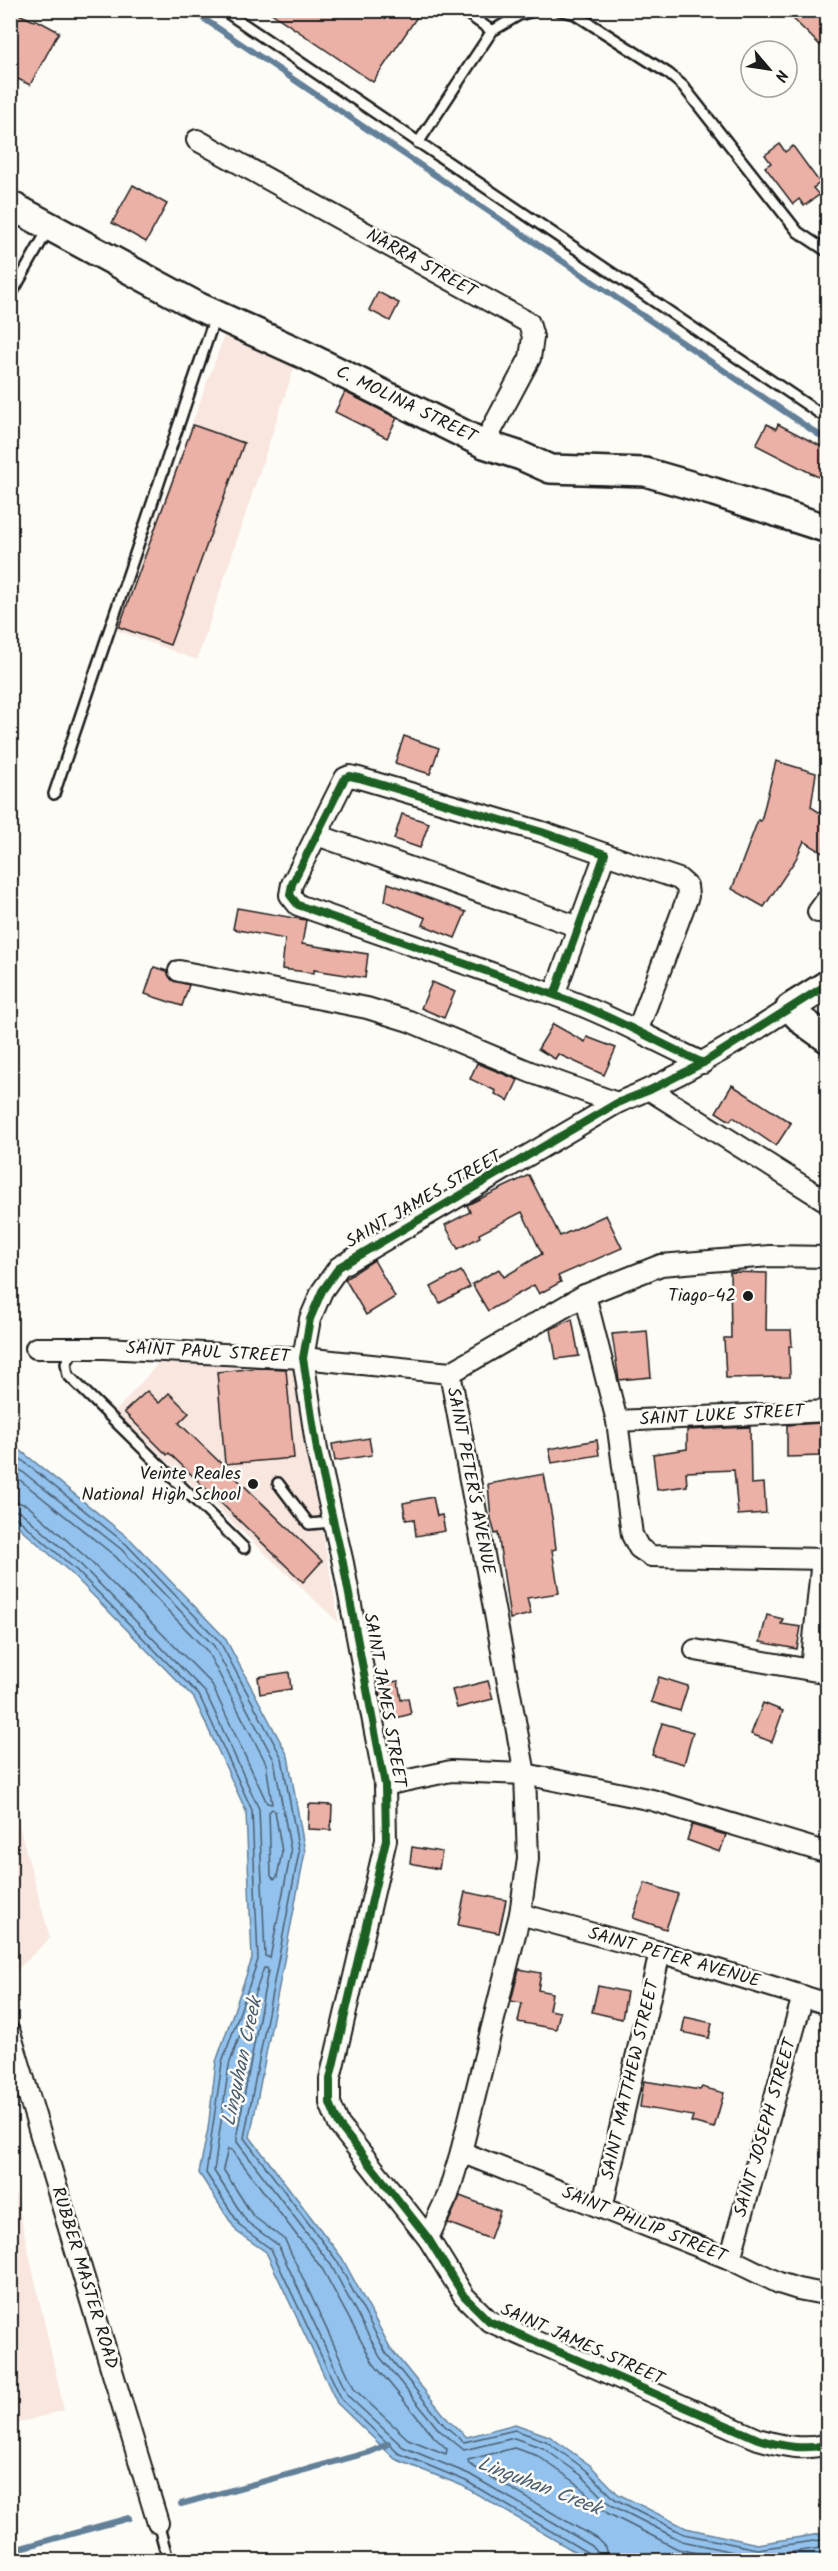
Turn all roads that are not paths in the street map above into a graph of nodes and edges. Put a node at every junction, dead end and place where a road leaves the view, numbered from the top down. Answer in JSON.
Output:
{"nodes":[{"id":1,"x":223,"y":10,"type":"edge"},
{"id":2,"x":462,"y":10,"type":"edge"},
{"id":3,"x":537,"y":10,"type":"edge"},
{"id":4,"x":559,"y":10,"type":"edge"},
{"id":5,"x":492,"y":31,"type":"junction"},
{"id":6,"x":197,"y":140,"type":"dead end"},
{"id":7,"x":418,"y":143,"type":"junction"},
{"id":8,"x":10,"y":205,"type":"edge"},
{"id":9,"x":50,"y":226,"type":"junction"},
{"id":10,"x":828,"y":252,"type":"edge"},
{"id":11,"x":10,"y":297,"type":"edge"},
{"id":12,"x":215,"y":315,"type":"junction"},
{"id":13,"x":828,"y":419,"type":"edge"},
{"id":14,"x":484,"y":444,"type":"junction"},
{"id":15,"x":828,"y":529,"type":"edge"},
{"id":16,"x":54,"y":794,"type":"dead end"},
{"id":17,"x":316,"y":835,"type":"junction"},
{"id":18,"x":604,"y":854,"type":"junction"},
{"id":19,"x":579,"y":927,"type":"junction"},
{"id":20,"x":179,"y":971,"type":"dead end"},
{"id":21,"x":828,"y":984,"type":"edge"},
{"id":22,"x":554,"y":995,"type":"junction"},
{"id":23,"x":790,"y":1008,"type":"junction"},
{"id":24,"x":638,"y":1029,"type":"junction"},
{"id":25,"x":828,"y":1039,"type":"edge"},
{"id":26,"x":703,"y":1063,"type":"junction"},
{"id":27,"x":650,"y":1090,"type":"junction"},
{"id":28,"x":617,"y":1104,"type":"junction"},
{"id":29,"x":828,"y":1202,"type":"edge"},
{"id":30,"x":828,"y":1257,"type":"edge"},
{"id":31,"x":585,"y":1295,"type":"junction"},
{"id":32,"x":36,"y":1348,"type":"dead end"},
{"id":33,"x":75,"y":1349,"type":"junction"},
{"id":34,"x":303,"y":1358,"type":"junction"},
{"id":35,"x":450,"y":1373,"type":"junction"},
{"id":36,"x":828,"y":1411,"type":"edge"},
{"id":37,"x":616,"y":1421,"type":"junction"},
{"id":38,"x":278,"y":1483,"type":"dead end"},
{"id":39,"x":332,"y":1522,"type":"junction"},
{"id":40,"x":244,"y":1548,"type":"dead end"},
{"id":41,"x":825,"y":1559,"type":"edge"},
{"id":42,"x":695,"y":1650,"type":"dead end"},
{"id":43,"x":819,"y":1671,"type":"edge"},
{"id":44,"x":525,"y":1774,"type":"junction"},
{"id":45,"x":385,"y":1785,"type":"junction"},
{"id":46,"x":828,"y":1853,"type":"edge"},
{"id":47,"x":520,"y":1914,"type":"junction"},
{"id":48,"x":660,"y":1952,"type":"junction"},
{"id":49,"x":803,"y":1996,"type":"junction"},
{"id":50,"x":828,"y":2004,"type":"edge"},
{"id":51,"x":10,"y":2033,"type":"edge"},
{"id":52,"x":461,"y":2152,"type":"junction"},
{"id":53,"x":602,"y":2208,"type":"junction"},
{"id":54,"x":428,"y":2238,"type":"junction"},
{"id":55,"x":730,"y":2259,"type":"junction"},
{"id":56,"x":828,"y":2291,"type":"edge"},
{"id":57,"x":828,"y":2444,"type":"edge"},
{"id":58,"x":159,"y":2523,"type":"joint"},
{"id":59,"x":168,"y":2560,"type":"edge"}],
"edges":[{"from":1,"to":7,"type":"lane"},
{"from":2,"to":5,"type":"lane"},
{"from":3,"to":5,"type":"lane"},
{"from":4,"to":10,"type":"lane"},
{"from":5,"to":7,"type":"lane"},
{"from":6,"to":14,"type":"street","name":"NARRA STREET"},
{"from":7,"to":13,"type":"lane"},
{"from":8,"to":9,"type":"street","name":"C. MOLINA STREET"},
{"from":9,"to":11,"type":"lane"},
{"from":9,"to":12,"type":"street","name":"C. MOLINA STREET"},
{"from":12,"to":14,"type":"street","name":"C. MOLINA STREET"},
{"from":12,"to":16,"type":"lane"},
{"from":14,"to":15,"type":"street","name":"C. MOLINA STREET"},
{"from":17,"to":18,"type":"street"},
{"from":17,"to":19,"type":"street"},
{"from":17,"to":22,"type":"street"},
{"from":18,"to":19,"type":"street"},
{"from":18,"to":24,"type":"street"},
{"from":19,"to":22,"type":"street"},
{"from":20,"to":28,"type":"street"},
{"from":21,"to":23,"type":"street"},
{"from":22,"to":24,"type":"street"},
{"from":23,"to":25,"type":"street"},
{"from":23,"to":26,"type":"street","name":"SAINT JAMES STREET"},
{"from":24,"to":26,"type":"street"},
{"from":26,"to":27,"type":"street","name":"SAINT JAMES STREET"},
{"from":27,"to":28,"type":"street","name":"SAINT JAMES STREET"},
{"from":27,"to":29,"type":"street"},
{"from":28,"to":34,"type":"street","name":"SAINT JAMES STREET"},
{"from":30,"to":31,"type":"street","name":"SAINT PETER'S AVENUE"},
{"from":31,"to":35,"type":"street","name":"SAINT PETER'S AVENUE"},
{"from":31,"to":37,"type":"street"},
{"from":32,"to":33,"type":"street","name":"SAINT PAUL STREET"},
{"from":33,"to":34,"type":"street","name":"SAINT PAUL STREET"},
{"from":33,"to":40,"type":"lane"},
{"from":34,"to":35,"type":"street","name":"SAINT PAUL STREET"},
{"from":34,"to":39,"type":"street","name":"SAINT JAMES STREET"},
{"from":35,"to":44,"type":"street","name":"SAINT PETER'S AVENUE"},
{"from":36,"to":37,"type":"street","name":"SAINT LUKE STREET"},
{"from":37,"to":41,"type":"street"},
{"from":38,"to":39,"type":"lane"},
{"from":39,"to":45,"type":"street","name":"SAINT JAMES STREET"},
{"from":41,"to":43,"type":"street"},
{"from":42,"to":43,"type":"street"},
{"from":44,"to":45,"type":"street"},
{"from":44,"to":46,"type":"street"},
{"from":44,"to":47,"type":"street"},
{"from":45,"to":54,"type":"street","name":"SAINT JAMES STREET"},
{"from":47,"to":48,"type":"street","name":"SAINT PETER AVENUE"},
{"from":47,"to":52,"type":"street"},
{"from":48,"to":49,"type":"street","name":"SAINT PETER AVENUE"},
{"from":48,"to":53,"type":"street","name":"SAINT MATTHEW STREET"},
{"from":49,"to":50,"type":"street","name":"SAINT PETER AVENUE"},
{"from":49,"to":55,"type":"street","name":"SAINT JOSEPH STREET"},
{"from":51,"to":58,"type":"street","name":"RUBBER MASTER ROAD"},
{"from":52,"to":53,"type":"street","name":"SAINT PHILIP STREET"},
{"from":52,"to":54,"type":"street"},
{"from":53,"to":55,"type":"street","name":"SAINT PHILIP STREET"},
{"from":54,"to":57,"type":"street","name":"SAINT JAMES STREET"},
{"from":55,"to":56,"type":"street","name":"SAINT PHILIP STREET"},
{"from":58,"to":59,"type":"lane"}]}
